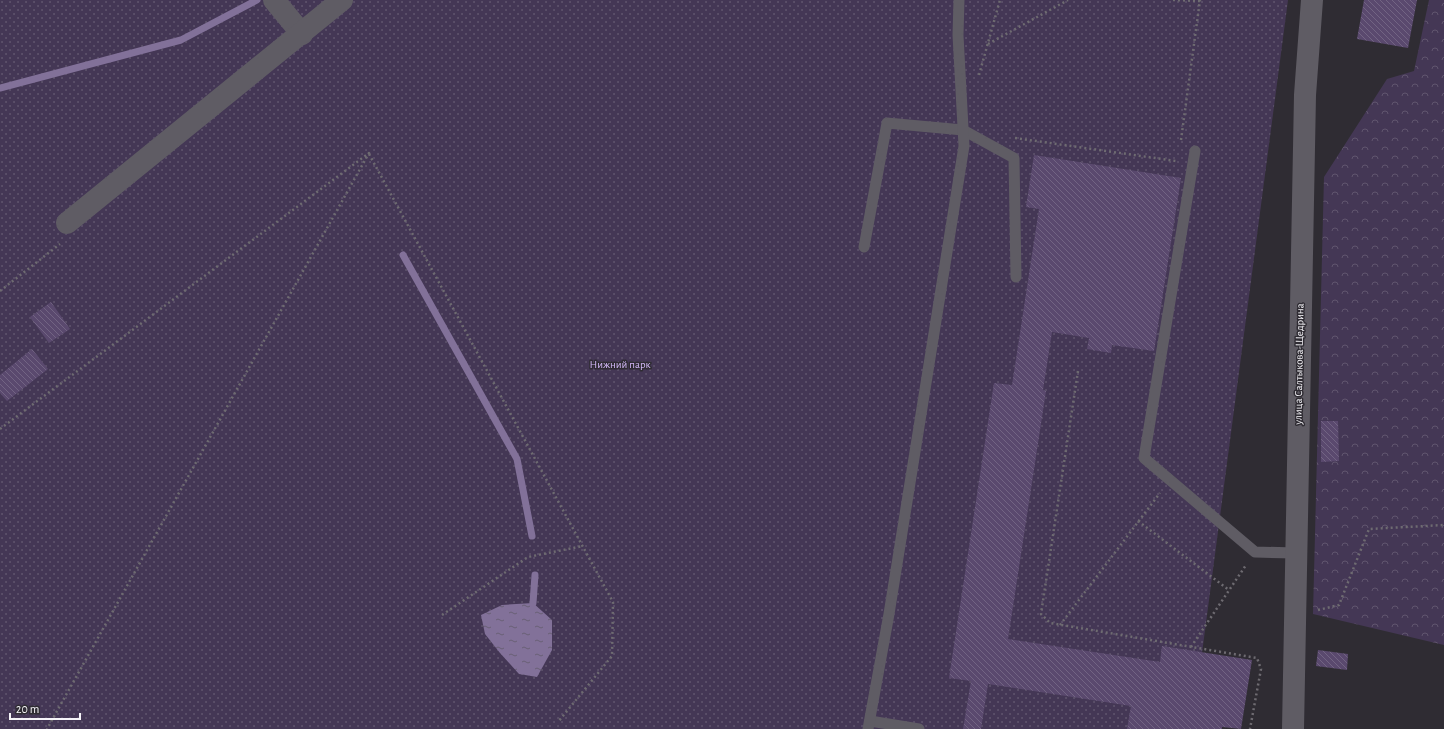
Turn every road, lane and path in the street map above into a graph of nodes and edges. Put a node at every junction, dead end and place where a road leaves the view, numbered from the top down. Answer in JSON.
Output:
{"nodes":[{"id":1,"x":342,"y":0,"type":"edge"},
{"id":2,"x":959,"y":0,"type":"edge"},
{"id":3,"x":1000,"y":0,"type":"edge"},
{"id":4,"x":1068,"y":0,"type":"edge"},
{"id":5,"x":1173,"y":0,"type":"edge"},
{"id":6,"x":1312,"y":0,"type":"edge"},
{"id":7,"x":1200,"y":1,"type":"edge"},
{"id":8,"x":279,"y":6,"type":"edge"},
{"id":9,"x":302,"y":34,"type":"junction"},
{"id":10,"x":988,"y":44,"type":"junction"},
{"id":11,"x":978,"y":80,"type":"dead end"},
{"id":12,"x":964,"y":130,"type":"junction"},
{"id":13,"x":1009,"y":137,"type":"dead end"},
{"id":14,"x":1180,"y":146,"type":"dead end"},
{"id":15,"x":1195,"y":151,"type":"dead end"},
{"id":16,"x":369,"y":153,"type":"junction"},
{"id":17,"x":1179,"y":154,"type":"dead end"},
{"id":18,"x":67,"y":223,"type":"joint"},
{"id":19,"x":864,"y":247,"type":"dead end"},
{"id":20,"x":1016,"y":277,"type":"dead end"},
{"id":21,"x":0,"y":291,"type":"edge"},
{"id":22,"x":1078,"y":371,"type":"dead end"},
{"id":23,"x":0,"y":429,"type":"edge"},
{"id":24,"x":1169,"y":479,"type":"junction"},
{"id":25,"x":1138,"y":521,"type":"junction"},
{"id":26,"x":1444,"y":525,"type":"edge"},
{"id":27,"x":583,"y":546,"type":"junction"},
{"id":28,"x":1255,"y":552,"type":"junction"},
{"id":29,"x":1295,"y":553,"type":"junction"},
{"id":30,"x":1229,"y":590,"type":"junction"},
{"id":31,"x":442,"y":615,"type":"dead end"},
{"id":32,"x":1294,"y":616,"type":"junction"},
{"id":33,"x":1060,"y":625,"type":"junction"},
{"id":34,"x":1191,"y":647,"type":"junction"},
{"id":35,"x":558,"y":722,"type":"dead end"},
{"id":36,"x":869,"y":725,"type":"edge"},
{"id":37,"x":47,"y":729,"type":"edge"},
{"id":38,"x":919,"y":729,"type":"edge"},
{"id":39,"x":1250,"y":729,"type":"edge"},
{"id":40,"x":1293,"y":729,"type":"edge"}],
"edges":[{"from":1,"to":9,"type":"street"},
{"from":2,"to":12,"type":"lane"},
{"from":3,"to":10,"type":"path"},
{"from":4,"to":10,"type":"path"},
{"from":5,"to":7,"type":"path"},
{"from":6,"to":29,"type":"street","name":"улица Салтыкова-Щедрина"},
{"from":7,"to":14,"type":"path"},
{"from":8,"to":9,"type":"street"},
{"from":9,"to":18,"type":"street"},
{"from":10,"to":11,"type":"path"},
{"from":12,"to":19,"type":"lane"},
{"from":12,"to":20,"type":"lane"},
{"from":12,"to":36,"type":"lane"},
{"from":13,"to":17,"type":"path"},
{"from":15,"to":24,"type":"lane"},
{"from":16,"to":23,"type":"path"},
{"from":16,"to":27,"type":"path"},
{"from":16,"to":37,"type":"path"},
{"from":18,"to":21,"type":"path"},
{"from":22,"to":33,"type":"path"},
{"from":24,"to":25,"type":"path"},
{"from":24,"to":28,"type":"lane"},
{"from":25,"to":30,"type":"path"},
{"from":25,"to":33,"type":"path"},
{"from":26,"to":32,"type":"path"},
{"from":27,"to":31,"type":"path"},
{"from":27,"to":35,"type":"path"},
{"from":28,"to":29,"type":"lane"},
{"from":28,"to":30,"type":"path"},
{"from":29,"to":32,"type":"street","name":"улица Салтыкова-Щедрина"},
{"from":30,"to":34,"type":"path"},
{"from":32,"to":40,"type":"street","name":"улица Салтыкова-Щедрина"},
{"from":33,"to":34,"type":"path"},
{"from":34,"to":39,"type":"path"},
{"from":36,"to":38,"type":"lane"}]}
